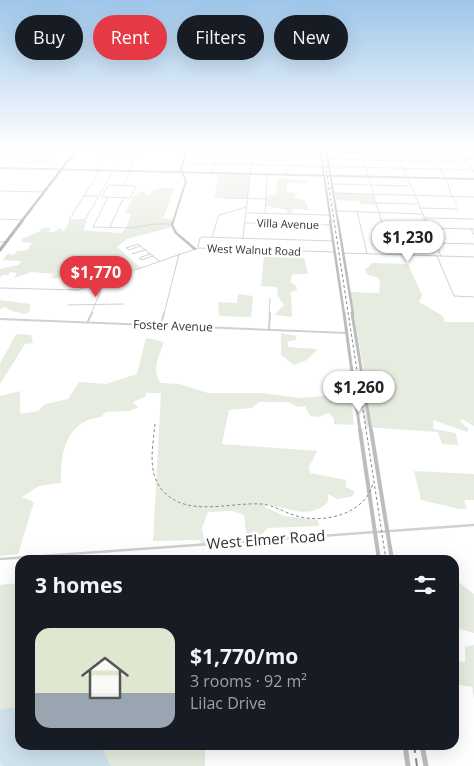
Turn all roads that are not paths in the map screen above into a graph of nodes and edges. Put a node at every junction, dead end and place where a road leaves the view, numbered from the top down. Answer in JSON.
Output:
{"nodes":[{"id":1,"x":332,"y":184,"type":"edge"},
{"id":2,"x":50,"y":185,"type":"edge"},
{"id":3,"x":89,"y":185,"type":"edge"},
{"id":4,"x":105,"y":185,"type":"edge"},
{"id":5,"x":185,"y":185,"type":"edge"},
{"id":6,"x":249,"y":185,"type":"edge"},
{"id":7,"x":267,"y":185,"type":"edge"},
{"id":8,"x":324,"y":185,"type":"edge"},
{"id":9,"x":361,"y":185,"type":"edge"},
{"id":10,"x":371,"y":185,"type":"junction"},
{"id":11,"x":448,"y":185,"type":"edge"},
{"id":12,"x":123,"y":186,"type":"joint"},
{"id":13,"x":410,"y":186,"type":"joint"},
{"id":14,"x":0,"y":191,"type":"edge"},
{"id":15,"x":44,"y":192,"type":"junction"},
{"id":16,"x":333,"y":193,"type":"junction"},
{"id":17,"x":374,"y":194,"type":"junction"},
{"id":18,"x":414,"y":195,"type":"junction"},
{"id":19,"x":83,"y":196,"type":"junction"},
{"id":20,"x":98,"y":196,"type":"junction"},
{"id":21,"x":452,"y":196,"type":"junction"},
{"id":22,"x":474,"y":196,"type":"edge"},
{"id":23,"x":108,"y":197,"type":"junction"},
{"id":24,"x":124,"y":197,"type":"junction"},
{"id":25,"x":225,"y":198,"type":"dead end"},
{"id":26,"x":248,"y":198,"type":"junction"},
{"id":27,"x":266,"y":199,"type":"junction"},
{"id":28,"x":376,"y":203,"type":"junction"},
{"id":29,"x":457,"y":203,"type":"dead end"},
{"id":30,"x":418,"y":204,"type":"junction"},
{"id":31,"x":247,"y":207,"type":"junction"},
{"id":32,"x":419,"y":208,"type":"junction"},
{"id":33,"x":457,"y":209,"type":"dead end"},
{"id":34,"x":336,"y":211,"type":"junction"},
{"id":35,"x":357,"y":212,"type":"junction"},
{"id":36,"x":379,"y":212,"type":"junction"},
{"id":37,"x":246,"y":213,"type":"junction"},
{"id":38,"x":265,"y":213,"type":"junction"},
{"id":39,"x":422,"y":214,"type":"junction"},
{"id":40,"x":329,"y":215,"type":"junction"},
{"id":41,"x":424,"y":218,"type":"junction"},
{"id":42,"x":0,"y":219,"type":"edge"},
{"id":43,"x":474,"y":219,"type":"edge"},
{"id":44,"x":23,"y":220,"type":"junction"},
{"id":45,"x":245,"y":223,"type":"junction"},
{"id":46,"x":172,"y":224,"type":"junction"},
{"id":47,"x":331,"y":225,"type":"junction"},
{"id":48,"x":109,"y":228,"type":"junction"},
{"id":49,"x":428,"y":228,"type":"junction"},
{"id":50,"x":471,"y":229,"type":"junction"},
{"id":51,"x":474,"y":229,"type":"edge"},
{"id":52,"x":474,"y":235,"type":"edge"},
{"id":53,"x":212,"y":237,"type":"junction"},
{"id":54,"x":243,"y":238,"type":"junction"},
{"id":55,"x":333,"y":241,"type":"junction"},
{"id":56,"x":0,"y":242,"type":"edge"},
{"id":57,"x":6,"y":242,"type":"junction"},
{"id":58,"x":435,"y":243,"type":"junction"},
{"id":59,"x":474,"y":244,"type":"edge"},
{"id":60,"x":140,"y":246,"type":"dead end"},
{"id":61,"x":196,"y":248,"type":"junction"},
{"id":62,"x":0,"y":250,"type":"edge"},
{"id":63,"x":145,"y":250,"type":"junction"},
{"id":64,"x":335,"y":252,"type":"junction"},
{"id":65,"x":343,"y":252,"type":"junction"},
{"id":66,"x":132,"y":254,"type":"dead end"},
{"id":67,"x":150,"y":254,"type":"junction"},
{"id":68,"x":179,"y":254,"type":"junction"},
{"id":69,"x":367,"y":254,"type":"junction"},
{"id":70,"x":391,"y":254,"type":"junction"},
{"id":71,"x":153,"y":256,"type":"junction"},
{"id":72,"x":437,"y":256,"type":"junction"},
{"id":73,"x":441,"y":256,"type":"junction"},
{"id":74,"x":474,"y":257,"type":"edge"},
{"id":75,"x":159,"y":261,"type":"junction"},
{"id":76,"x":337,"y":264,"type":"junction"},
{"id":77,"x":344,"y":264,"type":"junction"},
{"id":78,"x":101,"y":282,"type":"junction"},
{"id":79,"x":0,"y":288,"type":"edge"},
{"id":80,"x":474,"y":297,"type":"edge"},
{"id":81,"x":270,"y":298,"type":"dead end"},
{"id":82,"x":124,"y":304,"type":"dead end"},
{"id":83,"x":68,"y":305,"type":"dead end"},
{"id":84,"x":95,"y":306,"type":"junction"},
{"id":85,"x":0,"y":318,"type":"edge"},
{"id":86,"x":88,"y":322,"type":"junction"},
{"id":87,"x":161,"y":325,"type":"junction"},
{"id":88,"x":269,"y":330,"type":"junction"},
{"id":89,"x":347,"y":333,"type":"junction"},
{"id":90,"x":474,"y":526,"type":"edge"},
{"id":91,"x":388,"y":531,"type":"junction"},
{"id":92,"x":375,"y":532,"type":"junction"},
{"id":93,"x":56,"y":555,"type":"edge"},
{"id":94,"x":378,"y":555,"type":"edge"},
{"id":95,"x":391,"y":555,"type":"edge"},
{"id":96,"x":15,"y":558,"type":"edge"},
{"id":97,"x":0,"y":559,"type":"edge"},
{"id":98,"x":406,"y":750,"type":"edge"},
{"id":99,"x":423,"y":750,"type":"edge"},
{"id":100,"x":408,"y":766,"type":"edge"},
{"id":101,"x":426,"y":766,"type":"edge"}],
"edges":[{"from":1,"to":16,"type":"main road"},
{"from":2,"to":15,"type":"main road"},
{"from":3,"to":19,"type":"street"},
{"from":4,"to":20,"type":"street"},
{"from":5,"to":46,"type":"main road"},
{"from":6,"to":26,"type":"street"},
{"from":7,"to":27,"type":"street"},
{"from":8,"to":40,"type":"main road"},
{"from":9,"to":10,"type":"street"},
{"from":10,"to":13,"type":"street"},
{"from":10,"to":17,"type":"street"},
{"from":11,"to":21,"type":"street"},
{"from":12,"to":23,"type":"street"},
{"from":12,"to":24,"type":"street"},
{"from":13,"to":18,"type":"street"},
{"from":14,"to":15,"type":"street"},
{"from":15,"to":44,"type":"main road"},
{"from":16,"to":17,"type":"street"},
{"from":16,"to":34,"type":"main road"},
{"from":17,"to":18,"type":"street"},
{"from":17,"to":28,"type":"street"},
{"from":18,"to":21,"type":"street"},
{"from":18,"to":30,"type":"street"},
{"from":19,"to":20,"type":"street"},
{"from":19,"to":20,"type":"street"},
{"from":21,"to":22,"type":"street"},
{"from":21,"to":29,"type":"street"},
{"from":23,"to":24,"type":"street"},
{"from":23,"to":48,"type":"street"},
{"from":24,"to":48,"type":"street"},
{"from":25,"to":26,"type":"street"},
{"from":26,"to":27,"type":"street"},
{"from":26,"to":31,"type":"street"},
{"from":27,"to":38,"type":"street"},
{"from":28,"to":30,"type":"street"},
{"from":28,"to":36,"type":"street"},
{"from":30,"to":32,"type":"street"},
{"from":31,"to":37,"type":"street"},
{"from":31,"to":53,"type":"street"},
{"from":32,"to":33,"type":"street"},
{"from":32,"to":39,"type":"street"},
{"from":34,"to":35,"type":"street"},
{"from":34,"to":65,"type":"main road"},
{"from":35,"to":36,"type":"street"},
{"from":35,"to":69,"type":"street"},
{"from":36,"to":39,"type":"street"},
{"from":36,"to":70,"type":"street"},
{"from":37,"to":38,"type":"street"},
{"from":37,"to":45,"type":"street"},
{"from":38,"to":40,"type":"street"},
{"from":39,"to":41,"type":"street"},
{"from":40,"to":47,"type":"main road"},
{"from":41,"to":43,"type":"street"},
{"from":41,"to":49,"type":"street"},
{"from":42,"to":44,"type":"street"},
{"from":44,"to":57,"type":"main road"},
{"from":45,"to":47,"type":"street","name":"Villa Avenue"},
{"from":45,"to":54,"type":"street"},
{"from":46,"to":48,"type":"street"},
{"from":46,"to":61,"type":"main road"},
{"from":47,"to":55,"type":"main road"},
{"from":49,"to":50,"type":"street"},
{"from":49,"to":58,"type":"street"},
{"from":50,"to":51,"type":"street"},
{"from":50,"to":52,"type":"street"},
{"from":53,"to":54,"type":"street"},
{"from":53,"to":61,"type":"street"},
{"from":54,"to":55,"type":"street"},
{"from":55,"to":64,"type":"main road"},
{"from":56,"to":57,"type":"street"},
{"from":57,"to":62,"type":"main road"},
{"from":58,"to":59,"type":"street"},
{"from":58,"to":73,"type":"street"},
{"from":60,"to":63,"type":"street"},
{"from":61,"to":64,"type":"street","name":"West Walnut Road"},
{"from":61,"to":68,"type":"street","name":"West Walnut Road"},
{"from":63,"to":66,"type":"street"},
{"from":63,"to":67,"type":"street"},
{"from":64,"to":76,"type":"main road"},
{"from":65,"to":69,"type":"street"},
{"from":65,"to":77,"type":"main road"},
{"from":67,"to":71,"type":"street"},
{"from":67,"to":71,"type":"street"},
{"from":68,"to":75,"type":"street","name":"West Walnut Road"},
{"from":68,"to":87,"type":"street"},
{"from":69,"to":70,"type":"street"},
{"from":70,"to":72,"type":"street"},
{"from":71,"to":75,"type":"street"},
{"from":72,"to":73,"type":"street"},
{"from":72,"to":80,"type":"street"},
{"from":73,"to":74,"type":"street"},
{"from":75,"to":78,"type":"street","name":"West Walnut Road"},
{"from":76,"to":77,"type":"main road"},
{"from":76,"to":89,"type":"main road"},
{"from":77,"to":91,"type":"main road"},
{"from":78,"to":79,"type":"street","name":"West Walnut Road"},
{"from":78,"to":84,"type":"street"},
{"from":81,"to":88,"type":"street"},
{"from":82,"to":84,"type":"street"},
{"from":83,"to":84,"type":"street"},
{"from":84,"to":86,"type":"street"},
{"from":85,"to":86,"type":"street","name":"Foster Avenue"},
{"from":86,"to":87,"type":"street","name":"Foster Avenue"},
{"from":87,"to":88,"type":"street","name":"Foster Avenue"},
{"from":88,"to":89,"type":"street","name":"Foster Avenue"},
{"from":89,"to":92,"type":"main road"},
{"from":90,"to":91,"type":"street","name":"West Elmer Road"},
{"from":91,"to":92,"type":"street","name":"West Elmer Road"},
{"from":91,"to":95,"type":"main road"},
{"from":92,"to":93,"type":"street","name":"West Elmer Road"},
{"from":92,"to":94,"type":"main road"},
{"from":96,"to":97,"type":"street","name":"West Elmer Road"},
{"from":98,"to":100,"type":"main road"},
{"from":99,"to":101,"type":"main road"}]}
